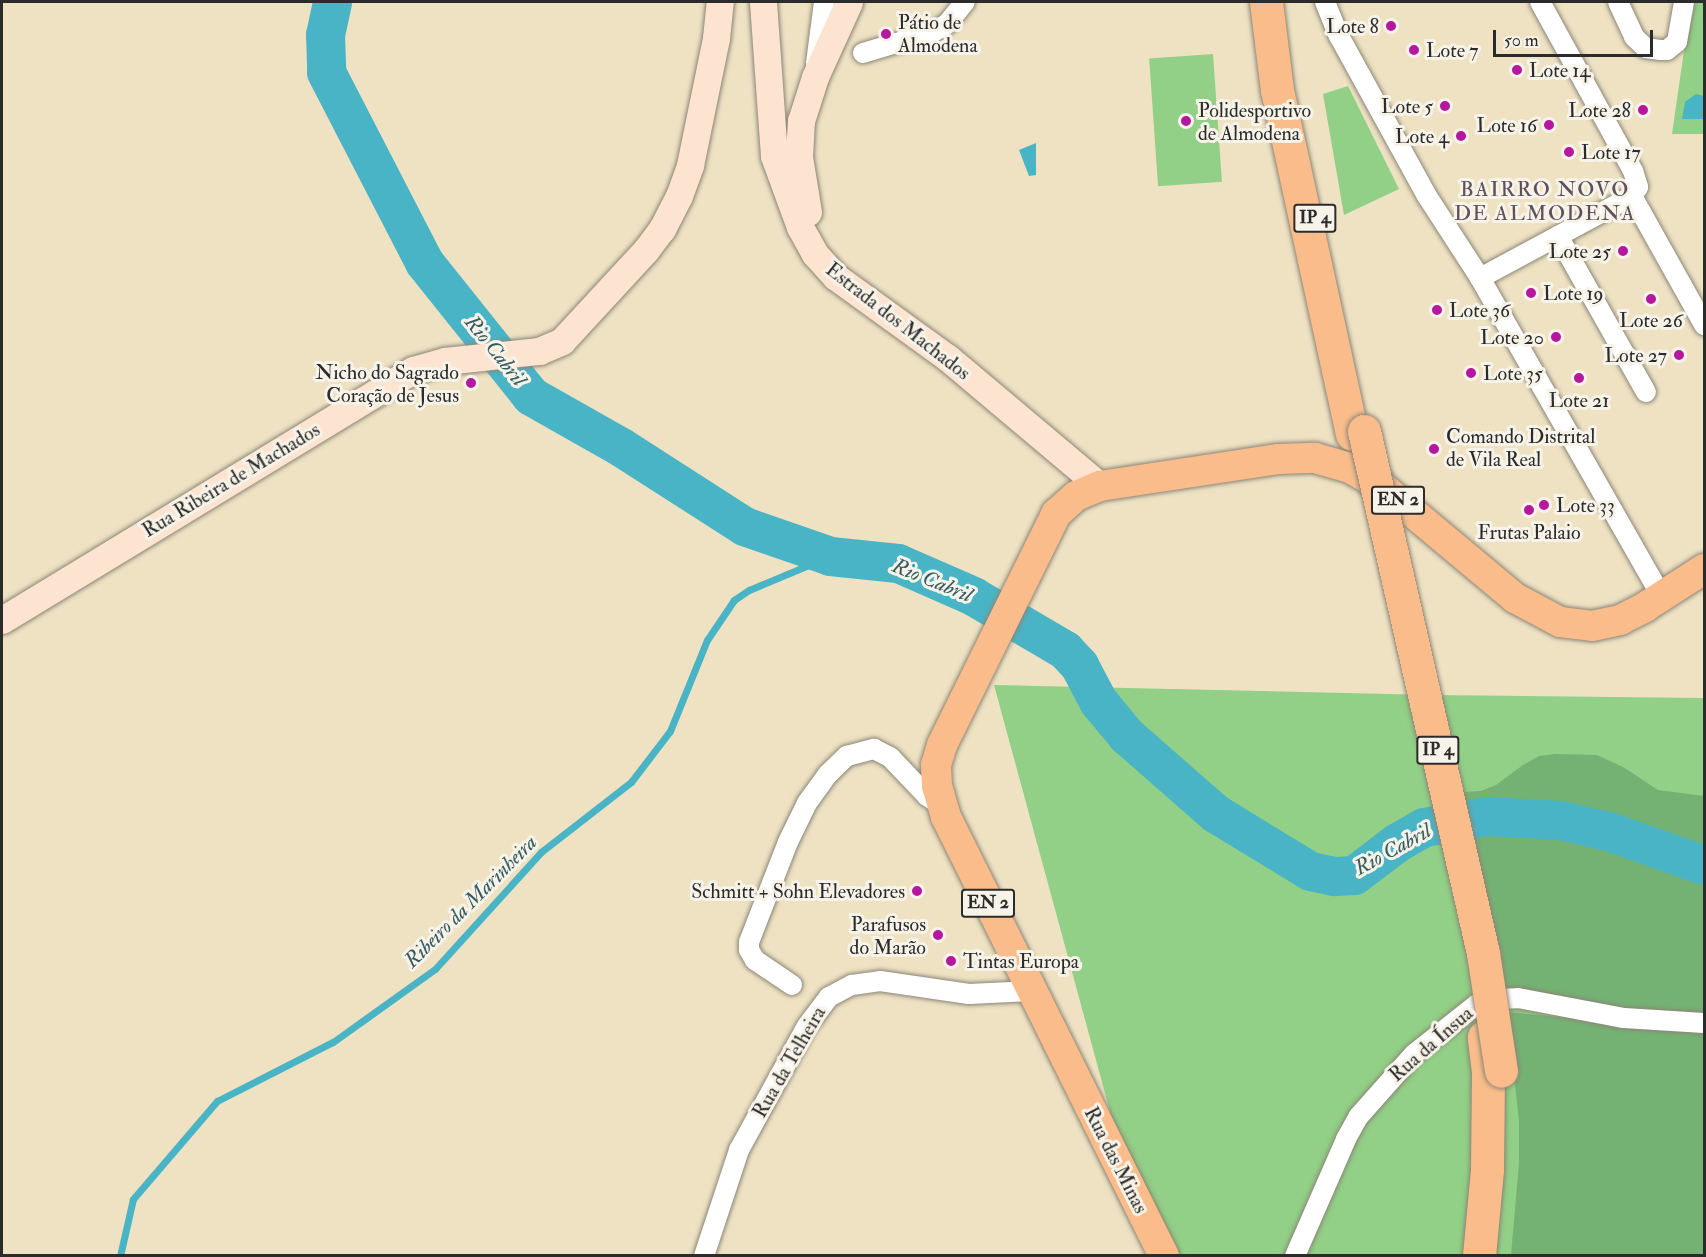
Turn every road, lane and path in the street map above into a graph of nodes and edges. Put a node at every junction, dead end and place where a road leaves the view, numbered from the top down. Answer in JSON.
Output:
{"nodes":[{"id":1,"x":720,"y":2,"type":"edge"},
{"id":2,"x":763,"y":2,"type":"edge"},
{"id":3,"x":824,"y":2,"type":"edge"},
{"id":4,"x":849,"y":2,"type":"edge"},
{"id":5,"x":965,"y":2,"type":"edge"},
{"id":6,"x":1266,"y":2,"type":"edge"},
{"id":7,"x":1277,"y":2,"type":"edge"},
{"id":8,"x":1325,"y":2,"type":"edge"},
{"id":9,"x":1540,"y":2,"type":"edge"},
{"id":10,"x":1618,"y":2,"type":"edge"},
{"id":11,"x":1684,"y":2,"type":"edge"},
{"id":12,"x":863,"y":53,"type":"dead end"},
{"id":13,"x":815,"y":77,"type":"junction"},
{"id":14,"x":1632,"y":196,"type":"junction"},
{"id":15,"x":1558,"y":236,"type":"junction"},
{"id":16,"x":822,"y":263,"type":"junction"},
{"id":17,"x":1480,"y":278,"type":"junction"},
{"id":18,"x":1704,"y":325,"type":"edge"},
{"id":19,"x":1646,"y":392,"type":"dead end"},
{"id":20,"x":1358,"y":433,"type":"junction"},
{"id":21,"x":1100,"y":486,"type":"junction"},
{"id":22,"x":1704,"y":569,"type":"edge"},
{"id":23,"x":1662,"y":597,"type":"junction"},
{"id":24,"x":2,"y":620,"type":"edge"},
{"id":25,"x":942,"y":806,"type":"junction"},
{"id":26,"x":792,"y":985,"type":"dead end"},
{"id":27,"x":1031,"y":991,"type":"junction"},
{"id":28,"x":1704,"y":1023,"type":"edge"},
{"id":29,"x":1494,"y":1071,"type":"junction"},
{"id":30,"x":704,"y":1256,"type":"edge"},
{"id":31,"x":1164,"y":1256,"type":"edge"},
{"id":32,"x":1295,"y":1256,"type":"edge"},
{"id":33,"x":1479,"y":1256,"type":"edge"},
{"id":34,"x":1495,"y":1256,"type":"edge"}],
"edges":[{"from":1,"to":24,"type":"main road","name":"Rua Ribeira de Machados"},
{"from":2,"to":16,"type":"main road","name":"Estrada dos Machados"},
{"from":3,"to":13,"type":"street"},
{"from":4,"to":13,"type":"main road"},
{"from":5,"to":12,"type":"street"},
{"from":6,"to":20,"type":"highway","number":"IP 4"},
{"from":7,"to":20,"type":"highway","number":"IP 4"},
{"from":8,"to":17,"type":"street"},
{"from":9,"to":14,"type":"street"},
{"from":10,"to":11,"type":"street"},
{"from":13,"to":16,"type":"main road"},
{"from":14,"to":15,"type":"street"},
{"from":14,"to":18,"type":"street"},
{"from":15,"to":17,"type":"street"},
{"from":15,"to":19,"type":"street"},
{"from":16,"to":21,"type":"main road","name":"Estrada dos Machados"},
{"from":17,"to":23,"type":"street"},
{"from":20,"to":29,"type":"highway","number":"IP 4"},
{"from":20,"to":29,"type":"highway","number":"IP 4","bridge":true},
{"from":21,"to":23,"type":"main road","number":"EN 2"},
{"from":21,"to":25,"type":"main road","number":"EN 2"},
{"from":22,"to":23,"type":"main road","number":"EN 2"},
{"from":25,"to":26,"type":"street"},
{"from":25,"to":27,"type":"main road","number":"EN 2"},
{"from":27,"to":30,"type":"street","name":"Rua da Telheira"},
{"from":27,"to":31,"type":"main road","name":"Rua das Minas","number":"EN 2"},
{"from":28,"to":32,"type":"street","name":"Rua da Ínsua"},
{"from":29,"to":33,"type":"highway","number":"IP 4"},
{"from":29,"to":34,"type":"highway","number":"IP 4"}]}
